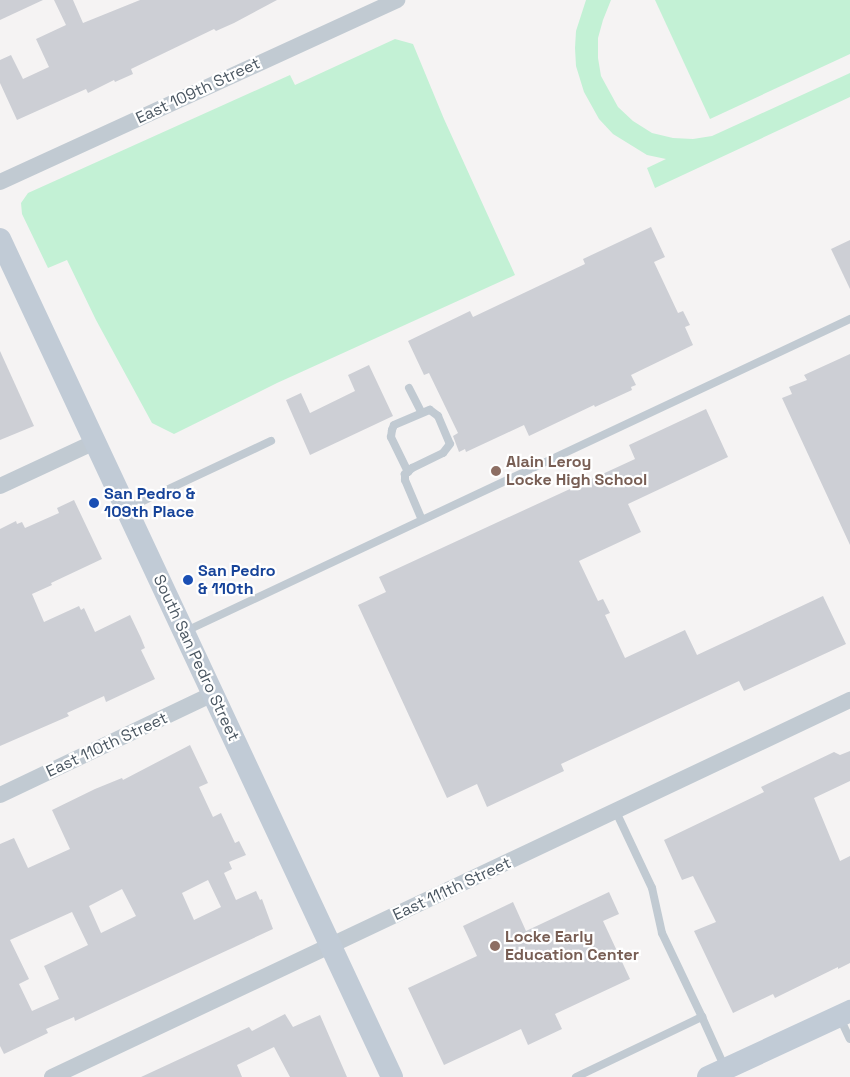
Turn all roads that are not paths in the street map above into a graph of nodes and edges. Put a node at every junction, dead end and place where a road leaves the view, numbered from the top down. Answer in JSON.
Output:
{"nodes":[{"id":1,"x":397,"y":0,"type":"edge"},
{"id":2,"x":0,"y":182,"type":"edge"},
{"id":3,"x":0,"y":239,"type":"edge"},
{"id":4,"x":850,"y":319,"type":"edge"},
{"id":5,"x":409,"y":388,"type":"dead end"},
{"id":6,"x":421,"y":412,"type":"junction"},
{"id":7,"x":271,"y":441,"type":"dead end"},
{"id":8,"x":95,"y":442,"type":"junction"},
{"id":9,"x":408,"y":472,"type":"junction"},
{"id":10,"x":0,"y":486,"type":"edge"},
{"id":11,"x":126,"y":509,"type":"junction"},
{"id":12,"x":422,"y":520,"type":"junction"},
{"id":13,"x":184,"y":632,"type":"junction"},
{"id":14,"x":213,"y":694,"type":"junction"},
{"id":15,"x":850,"y":700,"type":"edge"},
{"id":16,"x":0,"y":795,"type":"edge"},
{"id":17,"x":616,"y":812,"type":"junction"},
{"id":18,"x":329,"y":947,"type":"junction"},
{"id":19,"x":845,"y":1014,"type":"edge"},
{"id":20,"x":702,"y":1017,"type":"junction"},
{"id":21,"x":850,"y":1039,"type":"edge"},
{"id":22,"x":717,"y":1073,"type":"edge"},
{"id":23,"x":52,"y":1077,"type":"edge"},
{"id":24,"x":392,"y":1077,"type":"edge"},
{"id":25,"x":576,"y":1077,"type":"edge"}],
"edges":[{"from":1,"to":2,"type":"street","name":"East 109th Street"},
{"from":3,"to":8,"type":"street","name":"South San Pedro Street"},
{"from":4,"to":12,"type":"lane"},
{"from":5,"to":6,"type":"lane"},
{"from":6,"to":9,"type":"lane"},
{"from":6,"to":9,"type":"lane"},
{"from":7,"to":11,"type":"lane"},
{"from":8,"to":10,"type":"street"},
{"from":8,"to":11,"type":"street","name":"South San Pedro Street"},
{"from":9,"to":12,"type":"lane"},
{"from":11,"to":13,"type":"street","name":"South San Pedro Street"},
{"from":12,"to":13,"type":"lane"},
{"from":13,"to":14,"type":"street","name":"South San Pedro Street"},
{"from":14,"to":16,"type":"street","name":"East 110th Street"},
{"from":14,"to":18,"type":"street","name":"South San Pedro Street"},
{"from":15,"to":17,"type":"street","name":"East 111th Street"},
{"from":17,"to":18,"type":"street","name":"East 111th Street"},
{"from":17,"to":20,"type":"lane"},
{"from":18,"to":23,"type":"street","name":"East 111th Street"},
{"from":18,"to":24,"type":"street","name":"South San Pedro Street"},
{"from":19,"to":21,"type":"lane"},
{"from":19,"to":22,"type":"street"},
{"from":20,"to":22,"type":"lane"},
{"from":20,"to":25,"type":"lane"}]}
